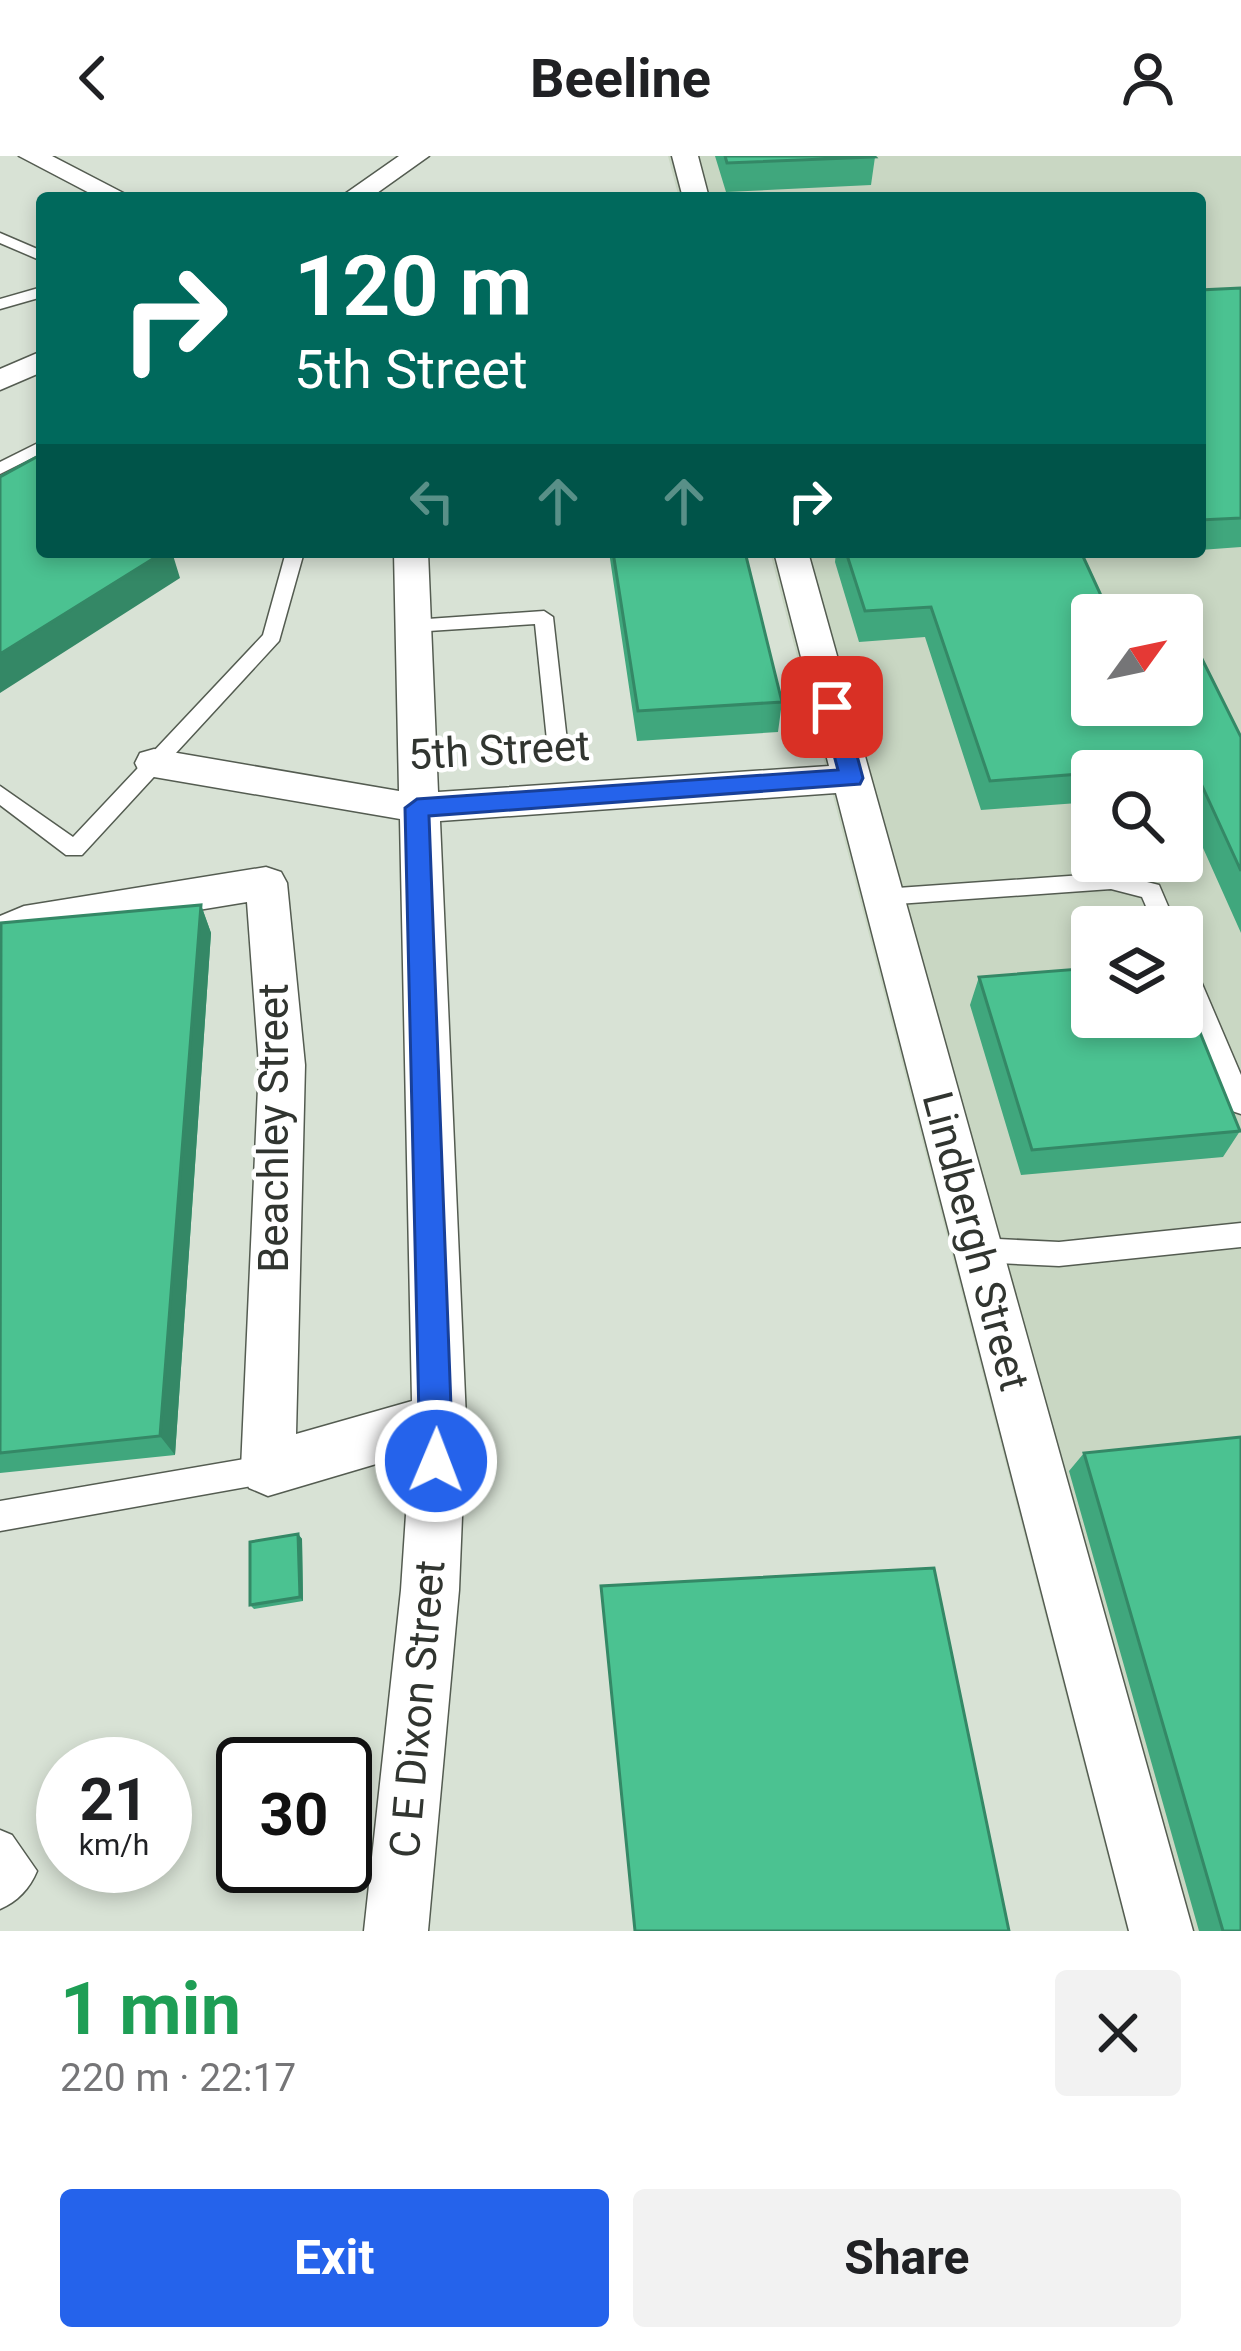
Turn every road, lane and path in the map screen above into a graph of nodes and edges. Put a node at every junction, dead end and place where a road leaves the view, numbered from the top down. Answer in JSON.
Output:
{"nodes":[{"id":1,"x":32,"y":156,"type":"edge"},
{"id":2,"x":416,"y":156,"type":"edge"},
{"id":3,"x":685,"y":156,"type":"edge"},
{"id":4,"x":107,"y":192,"type":"edge"},
{"id":5,"x":361,"y":192,"type":"edge"},
{"id":6,"x":694,"y":192,"type":"edge"},
{"id":7,"x":0,"y":237,"type":"edge"},
{"id":8,"x":36,"y":254,"type":"edge"},
{"id":9,"x":36,"y":298,"type":"edge"},
{"id":10,"x":0,"y":304,"type":"edge"},
{"id":11,"x":36,"y":363,"type":"edge"},
{"id":12,"x":0,"y":381,"type":"edge"},
{"id":13,"x":36,"y":449,"type":"edge"},
{"id":14,"x":0,"y":469,"type":"edge"},
{"id":15,"x":293,"y":558,"type":"edge"},
{"id":16,"x":412,"y":558,"type":"edge"},
{"id":17,"x":793,"y":558,"type":"edge"},
{"id":18,"x":413,"y":626,"type":"junction"},
{"id":19,"x":558,"y":750,"type":"dead end"},
{"id":20,"x":154,"y":763,"type":"junction"},
{"id":21,"x":851,"y":778,"type":"junction"},
{"id":22,"x":0,"y":794,"type":"edge"},
{"id":23,"x":417,"y":808,"type":"junction"},
{"id":24,"x":884,"y":897,"type":"junction"},
{"id":25,"x":1157,"y":906,"type":"edge"},
{"id":26,"x":0,"y":938,"type":"edge"},
{"id":27,"x":1203,"y":1015,"type":"edge"},
{"id":28,"x":1241,"y":1105,"type":"edge"},
{"id":29,"x":1241,"y":1235,"type":"edge"},
{"id":30,"x":978,"y":1250,"type":"junction"},
{"id":31,"x":439,"y":1418,"type":"junction"},
{"id":32,"x":268,"y":1469,"type":"junction"},
{"id":33,"x":0,"y":1516,"type":"edge"},
{"id":34,"x":0,"y":1847,"type":"edge"},
{"id":35,"x":0,"y":1892,"type":"edge"},
{"id":36,"x":396,"y":1931,"type":"edge"},
{"id":37,"x":1161,"y":1931,"type":"edge"}],
"edges":[{"from":1,"to":4,"type":"street"},
{"from":2,"to":5,"type":"street"},
{"from":3,"to":6,"type":"street"},
{"from":7,"to":8,"type":"lane"},
{"from":9,"to":10,"type":"lane"},
{"from":11,"to":12,"type":"street"},
{"from":13,"to":14,"type":"lane"},
{"from":15,"to":20,"type":"lane"},
{"from":16,"to":18,"type":"street","name":"C E Dixon Street"},
{"from":17,"to":21,"type":"street","name":"Lindbergh Street"},
{"from":18,"to":19,"type":"lane"},
{"from":18,"to":23,"type":"street","name":"C E Dixon Street"},
{"from":20,"to":22,"type":"lane"},
{"from":20,"to":23,"type":"street","name":"5th Street"},
{"from":21,"to":23,"type":"street","name":"5th Street"},
{"from":21,"to":24,"type":"street","name":"Lindbergh Street"},
{"from":23,"to":31,"type":"street","name":"C E Dixon Street"},
{"from":24,"to":25,"type":"lane"},
{"from":24,"to":30,"type":"street","name":"Lindbergh Street"},
{"from":26,"to":32,"type":"street","name":"Beachley Street"},
{"from":27,"to":28,"type":"lane"},
{"from":29,"to":30,"type":"lane"},
{"from":30,"to":37,"type":"street","name":"Lindbergh Street"},
{"from":31,"to":32,"type":"street"},
{"from":31,"to":36,"type":"street","name":"C E Dixon Street"},
{"from":32,"to":33,"type":"lane"},
{"from":34,"to":35,"type":"lane"}]}
